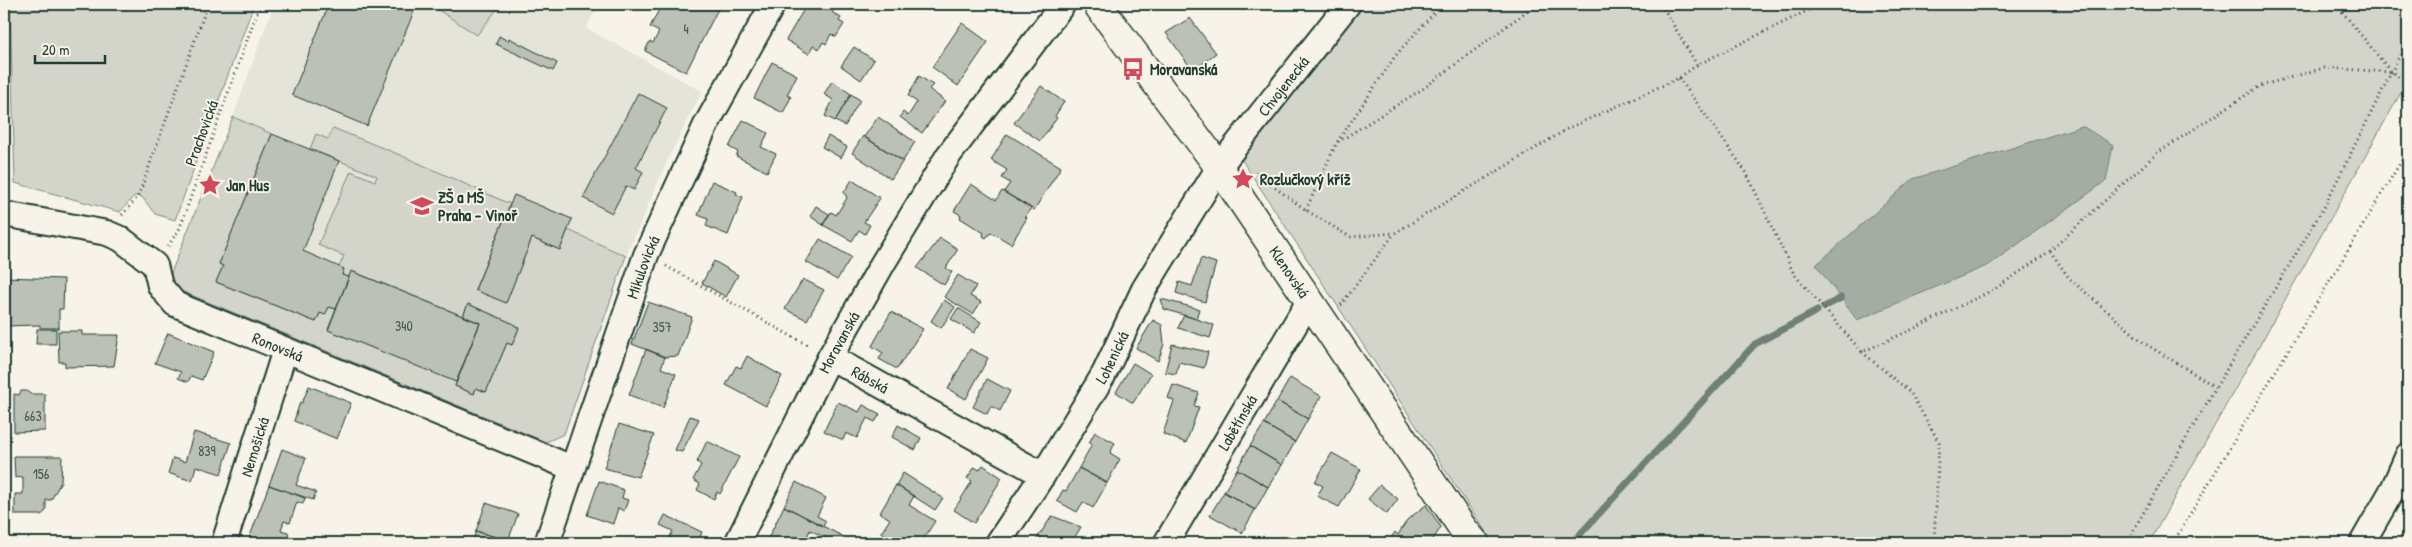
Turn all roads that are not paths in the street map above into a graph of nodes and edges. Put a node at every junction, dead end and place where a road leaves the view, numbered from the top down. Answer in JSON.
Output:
{"nodes":[{"id":1,"x":773,"y":4,"type":"edge"},
{"id":2,"x":1062,"y":4,"type":"edge"},
{"id":3,"x":1098,"y":4,"type":"edge"},
{"id":4,"x":1348,"y":4,"type":"edge"},
{"id":5,"x":1219,"y":168,"type":"junction"},
{"id":6,"x":4,"y":214,"type":"edge"},
{"id":7,"x":1309,"y":301,"type":"junction"},
{"id":8,"x":285,"y":350,"type":"junction"},
{"id":9,"x":830,"y":357,"type":"junction"},
{"id":10,"x":2408,"y":455,"type":"edge"},
{"id":11,"x":572,"y":468,"type":"junction"},
{"id":12,"x":1042,"y":475,"type":"junction"},
{"id":13,"x":224,"y":543,"type":"edge"},
{"id":14,"x":547,"y":543,"type":"edge"},
{"id":15,"x":736,"y":543,"type":"edge"},
{"id":16,"x":998,"y":543,"type":"edge"},
{"id":17,"x":1166,"y":543,"type":"edge"},
{"id":18,"x":1476,"y":543,"type":"edge"},
{"id":19,"x":2362,"y":543,"type":"edge"}],
"edges":[{"from":1,"to":11,"type":"street","name":"Mikulovická"},
{"from":2,"to":9,"type":"street","name":"Moravanská"},
{"from":3,"to":5,"type":"street","name":"Klenovská"},
{"from":4,"to":5,"type":"street","name":"Chvojenecká"},
{"from":5,"to":7,"type":"street","name":"Klenovská"},
{"from":5,"to":12,"type":"street","name":"Lohenická"},
{"from":6,"to":8,"type":"street","name":"Ronovská"},
{"from":7,"to":17,"type":"street","name":"Labětínská"},
{"from":7,"to":18,"type":"street","name":"Klenovská"},
{"from":8,"to":11,"type":"street","name":"Ronovská"},
{"from":8,"to":13,"type":"street","name":"Nemošická"},
{"from":9,"to":12,"type":"street","name":"Rábská"},
{"from":9,"to":15,"type":"street","name":"Moravanská"},
{"from":10,"to":19,"type":"street"},
{"from":11,"to":14,"type":"street","name":"Mikulovická"},
{"from":12,"to":16,"type":"street","name":"Lohenická"}]}
